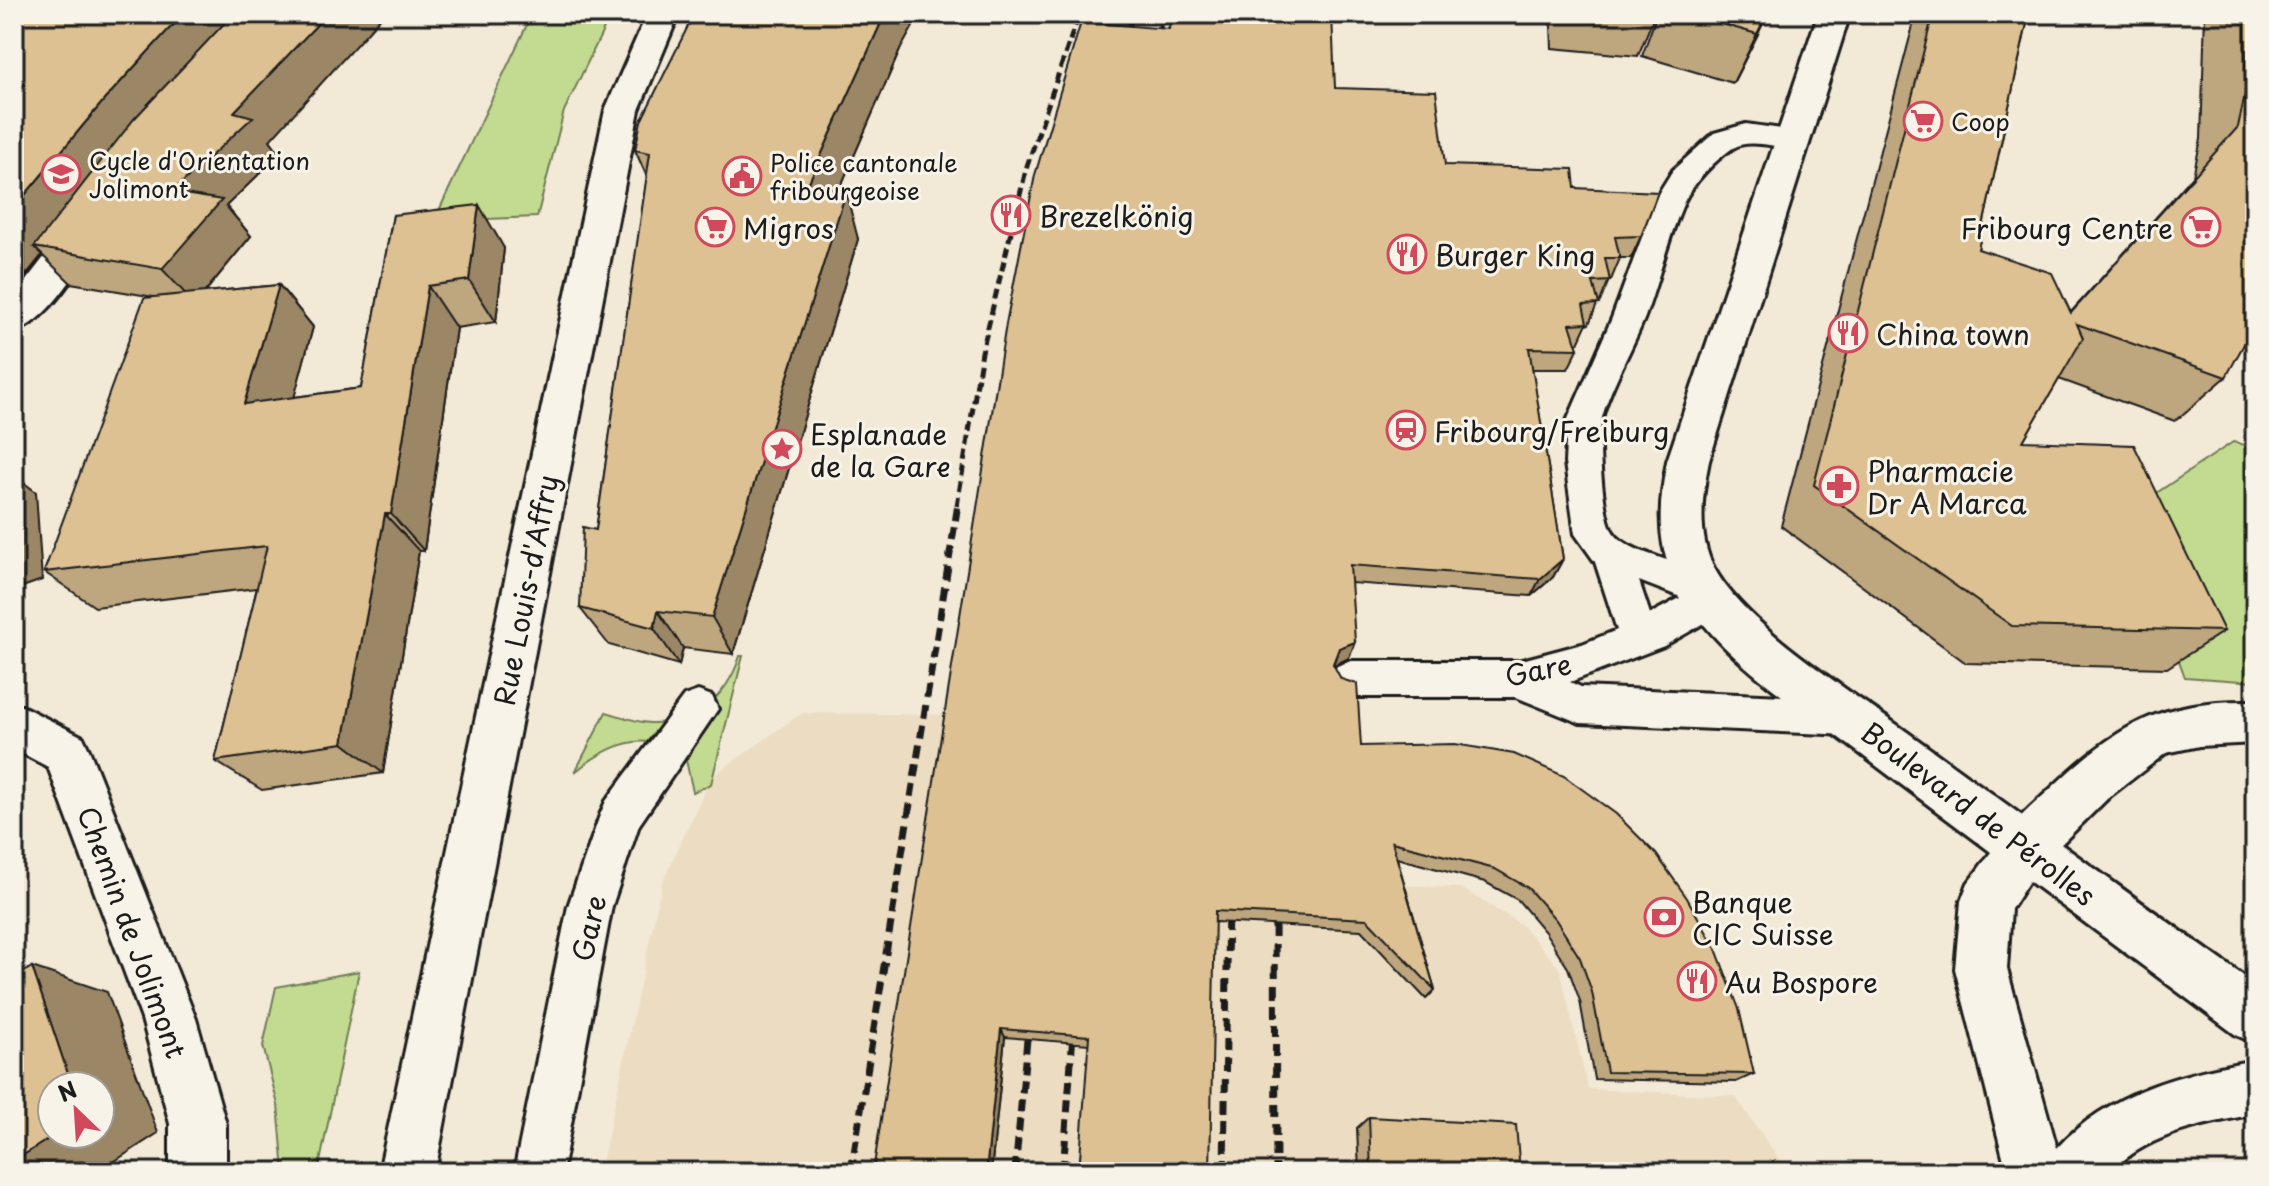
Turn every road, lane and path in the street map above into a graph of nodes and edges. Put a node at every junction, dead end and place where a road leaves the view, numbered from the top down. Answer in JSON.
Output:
{"nodes":[{"id":1,"x":663,"y":14,"type":"edge"},
{"id":2,"x":1834,"y":14,"type":"edge"},
{"id":3,"x":1794,"y":139,"type":"junction"},
{"id":4,"x":114,"y":191,"type":"edge"},
{"id":5,"x":14,"y":318,"type":"edge"},
{"id":6,"x":1611,"y":554,"type":"junction"},
{"id":7,"x":1711,"y":600,"type":"junction"},
{"id":8,"x":1639,"y":638,"type":"junction"},
{"id":9,"x":1351,"y":679,"type":"edge"},
{"id":10,"x":1518,"y":679,"type":"junction"},
{"id":11,"x":698,"y":709,"type":"dead end"},
{"id":12,"x":1850,"y":717,"type":"junction"},
{"id":13,"x":2255,"y":722,"type":"edge"},
{"id":14,"x":14,"y":728,"type":"edge"},
{"id":15,"x":2024,"y":847,"type":"junction"},
{"id":16,"x":2255,"y":1016,"type":"edge"},
{"id":17,"x":2255,"y":1087,"type":"edge"},
{"id":18,"x":198,"y":1172,"type":"edge"},
{"id":19,"x":407,"y":1172,"type":"edge"},
{"id":20,"x":538,"y":1172,"type":"edge"},
{"id":21,"x":2035,"y":1172,"type":"edge"},
{"id":22,"x":2073,"y":1172,"type":"edge"}],
"edges":[{"from":1,"to":19,"type":"main road","name":"Rue Louis-d'Affry"},
{"from":2,"to":3,"type":"main road","name":"Boulevard de Pérolles"},
{"from":3,"to":6,"type":"lane"},
{"from":3,"to":7,"type":"main road","name":"Boulevard de Pérolles"},
{"from":4,"to":5,"type":"main road"},
{"from":6,"to":7,"type":"lane"},
{"from":6,"to":8,"type":"lane"},
{"from":7,"to":8,"type":"lane","name":"Gare"},
{"from":7,"to":12,"type":"main road","name":"Boulevard de Pérolles"},
{"from":8,"to":10,"type":"lane","name":"Gare"},
{"from":9,"to":10,"type":"lane","name":"Gare"},
{"from":10,"to":12,"type":"lane"},
{"from":11,"to":20,"type":"lane","name":"Gare"},
{"from":12,"to":15,"type":"main road","name":"Boulevard de Pérolles"},
{"from":13,"to":15,"type":"main road"},
{"from":14,"to":18,"type":"main road","name":"Chemin de Jolimont"},
{"from":15,"to":16,"type":"main road","name":"Boulevard de Pérolles"},
{"from":15,"to":21,"type":"main road"},
{"from":17,"to":22,"type":"main road"}]}
